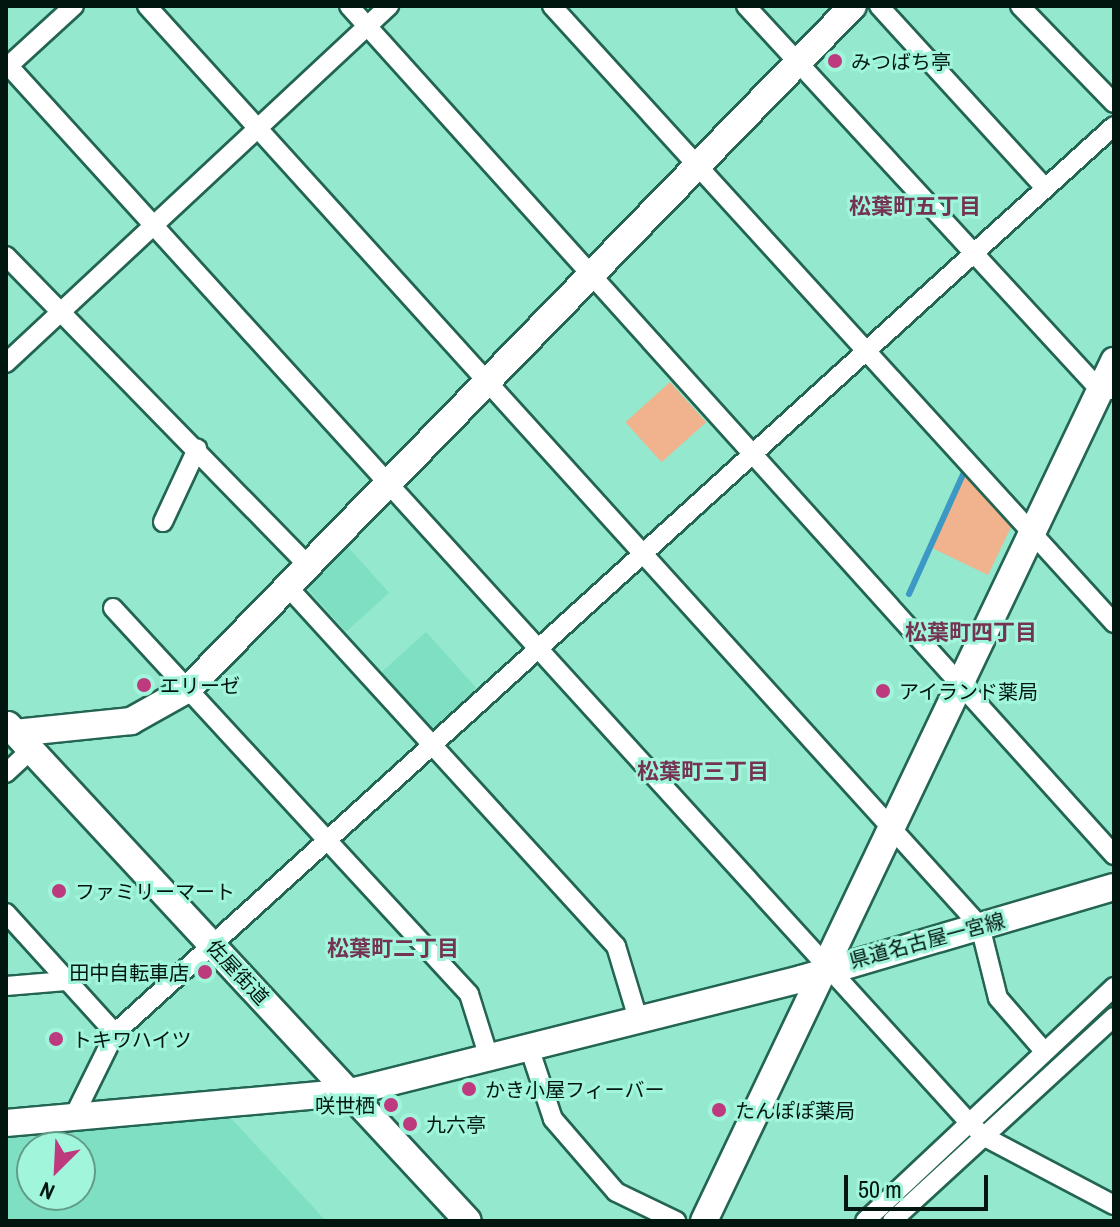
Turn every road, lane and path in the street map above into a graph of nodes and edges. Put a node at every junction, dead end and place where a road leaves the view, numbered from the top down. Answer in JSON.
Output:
{"nodes":[{"id":1,"x":74,"y":6,"type":"edge"},
{"id":2,"x":147,"y":6,"type":"edge"},
{"id":3,"x":349,"y":6,"type":"edge"},
{"id":4,"x":389,"y":6,"type":"edge"},
{"id":5,"x":552,"y":6,"type":"edge"},
{"id":6,"x":746,"y":6,"type":"edge"},
{"id":7,"x":853,"y":6,"type":"edge"},
{"id":8,"x":879,"y":6,"type":"edge"},
{"id":9,"x":1020,"y":6,"type":"edge"},
{"id":10,"x":368,"y":26,"type":"junction"},
{"id":11,"x":798,"y":63,"type":"junction"},
{"id":12,"x":7,"y":66,"type":"edge"},
{"id":13,"x":1114,"y":103,"type":"edge"},
{"id":14,"x":257,"y":126,"type":"junction"},
{"id":15,"x":1114,"y":126,"type":"edge"},
{"id":16,"x":699,"y":167,"type":"junction"},
{"id":17,"x":1045,"y":188,"type":"junction"},
{"id":18,"x":150,"y":223,"type":"junction"},
{"id":19,"x":972,"y":254,"type":"junction"},
{"id":20,"x":6,"y":256,"type":"edge"},
{"id":21,"x":593,"y":273,"type":"junction"},
{"id":22,"x":56,"y":310,"type":"junction"},
{"id":23,"x":867,"y":350,"type":"junction"},
{"id":24,"x":1114,"y":361,"type":"edge"},
{"id":25,"x":6,"y":363,"type":"edge"},
{"id":26,"x":489,"y":380,"type":"junction"},
{"id":27,"x":1107,"y":390,"type":"edge"},
{"id":28,"x":197,"y":449,"type":"junction"},
{"id":29,"x":753,"y":452,"type":"junction"},
{"id":30,"x":388,"y":483,"type":"junction"},
{"id":31,"x":163,"y":522,"type":"dead end"},
{"id":32,"x":1033,"y":534,"type":"junction"},
{"id":33,"x":645,"y":550,"type":"junction"},
{"id":34,"x":308,"y":566,"type":"junction"},
{"id":35,"x":288,"y":587,"type":"junction"},
{"id":36,"x":113,"y":608,"type":"dead end"},
{"id":37,"x":1114,"y":623,"type":"edge"},
{"id":38,"x":538,"y":648,"type":"junction"},
{"id":39,"x":960,"y":685,"type":"junction"},
{"id":40,"x":188,"y":689,"type":"junction"},
{"id":41,"x":17,"y":735,"type":"edge"},
{"id":42,"x":432,"y":747,"type":"junction"},
{"id":43,"x":6,"y":773,"type":"edge"},
{"id":44,"x":895,"y":828,"type":"junction"},
{"id":45,"x":328,"y":844,"type":"junction"},
{"id":46,"x":1114,"y":855,"type":"edge"},
{"id":47,"x":1114,"y":887,"type":"edge"},
{"id":48,"x":6,"y":913,"type":"edge"},
{"id":49,"x":980,"y":926,"type":"junction"},
{"id":50,"x":213,"y":946,"type":"junction"},
{"id":51,"x":827,"y":967,"type":"junction"},
{"id":52,"x":66,"y":981,"type":"junction"},
{"id":53,"x":6,"y":986,"type":"edge"},
{"id":54,"x":1114,"y":987,"type":"edge"},
{"id":55,"x":1114,"y":1017,"type":"edge"},
{"id":56,"x":639,"y":1022,"type":"junction"},
{"id":57,"x":115,"y":1033,"type":"junction"},
{"id":58,"x":530,"y":1050,"type":"junction"},
{"id":59,"x":1043,"y":1050,"type":"junction"},
{"id":60,"x":490,"y":1061,"type":"junction"},
{"id":61,"x":351,"y":1092,"type":"junction"},
{"id":62,"x":74,"y":1116,"type":"junction"},
{"id":63,"x":966,"y":1119,"type":"junction"},
{"id":64,"x":6,"y":1123,"type":"edge"},
{"id":65,"x":983,"y":1136,"type":"junction"},
{"id":66,"x":1114,"y":1205,"type":"edge"},
{"id":67,"x":468,"y":1221,"type":"edge"},
{"id":68,"x":676,"y":1221,"type":"edge"},
{"id":69,"x":704,"y":1221,"type":"edge"},
{"id":70,"x":865,"y":1221,"type":"edge"},
{"id":71,"x":892,"y":1221,"type":"edge"}],
"edges":[{"from":1,"to":12,"type":"street"},
{"from":2,"to":14,"type":"street"},
{"from":3,"to":10,"type":"street"},
{"from":4,"to":10,"type":"street"},
{"from":5,"to":16,"type":"street"},
{"from":6,"to":11,"type":"street"},
{"from":7,"to":11,"type":"street"},
{"from":8,"to":17,"type":"street"},
{"from":9,"to":13,"type":"street"},
{"from":10,"to":14,"type":"street"},
{"from":10,"to":21,"type":"street"},
{"from":11,"to":16,"type":"street"},
{"from":11,"to":19,"type":"street"},
{"from":12,"to":18,"type":"street"},
{"from":14,"to":18,"type":"street"},
{"from":14,"to":26,"type":"street"},
{"from":15,"to":17,"type":"street"},
{"from":16,"to":21,"type":"street"},
{"from":16,"to":23,"type":"street"},
{"from":17,"to":19,"type":"street"},
{"from":18,"to":22,"type":"street"},
{"from":18,"to":30,"type":"street"},
{"from":19,"to":23,"type":"street"},
{"from":19,"to":27,"type":"street"},
{"from":20,"to":22,"type":"street"},
{"from":21,"to":26,"type":"street"},
{"from":21,"to":29,"type":"street"},
{"from":22,"to":25,"type":"street"},
{"from":22,"to":28,"type":"street"},
{"from":23,"to":29,"type":"street"},
{"from":23,"to":32,"type":"street"},
{"from":24,"to":27,"type":"street"},
{"from":26,"to":30,"type":"street"},
{"from":26,"to":33,"type":"street"},
{"from":27,"to":32,"type":"street"},
{"from":28,"to":31,"type":"street"},
{"from":28,"to":34,"type":"street"},
{"from":29,"to":33,"type":"street"},
{"from":29,"to":39,"type":"street"},
{"from":30,"to":34,"type":"street"},
{"from":30,"to":38,"type":"street"},
{"from":32,"to":37,"type":"street"},
{"from":32,"to":39,"type":"street"},
{"from":33,"to":38,"type":"street"},
{"from":33,"to":44,"type":"street"},
{"from":34,"to":35,"type":"street"},
{"from":35,"to":40,"type":"street"},
{"from":35,"to":42,"type":"street"},
{"from":36,"to":40,"type":"street"},
{"from":38,"to":42,"type":"street"},
{"from":38,"to":51,"type":"street"},
{"from":39,"to":44,"type":"street"},
{"from":39,"to":46,"type":"street"},
{"from":40,"to":41,"type":"street"},
{"from":40,"to":45,"type":"street"},
{"from":41,"to":43,"type":"street"},
{"from":41,"to":50,"type":"street","name":"佐屋街道"},
{"from":42,"to":45,"type":"street"},
{"from":42,"to":56,"type":"street"},
{"from":44,"to":49,"type":"street"},
{"from":44,"to":51,"type":"street"},
{"from":45,"to":50,"type":"street"},
{"from":45,"to":60,"type":"street"},
{"from":47,"to":49,"type":"street","name":"県道名古屋一宮線"},
{"from":48,"to":52,"type":"street"},
{"from":49,"to":51,"type":"street","name":"県道名古屋一宮線"},
{"from":49,"to":59,"type":"street"},
{"from":50,"to":57,"type":"street"},
{"from":50,"to":61,"type":"street","name":"佐屋街道"},
{"from":51,"to":56,"type":"street"},
{"from":51,"to":63,"type":"street"},
{"from":51,"to":69,"type":"street","name":"県道名古屋一宮線"},
{"from":52,"to":53,"type":"street"},
{"from":52,"to":57,"type":"street"},
{"from":54,"to":59,"type":"street"},
{"from":55,"to":65,"type":"street"},
{"from":56,"to":58,"type":"street"},
{"from":57,"to":62,"type":"street"},
{"from":58,"to":60,"type":"street"},
{"from":58,"to":68,"type":"street"},
{"from":59,"to":63,"type":"street"},
{"from":60,"to":61,"type":"street"},
{"from":61,"to":62,"type":"street"},
{"from":61,"to":67,"type":"street","name":"佐屋街道"},
{"from":62,"to":64,"type":"street"},
{"from":63,"to":65,"type":"street"},
{"from":63,"to":70,"type":"street"},
{"from":65,"to":66,"type":"street"},
{"from":65,"to":71,"type":"street"}]}
